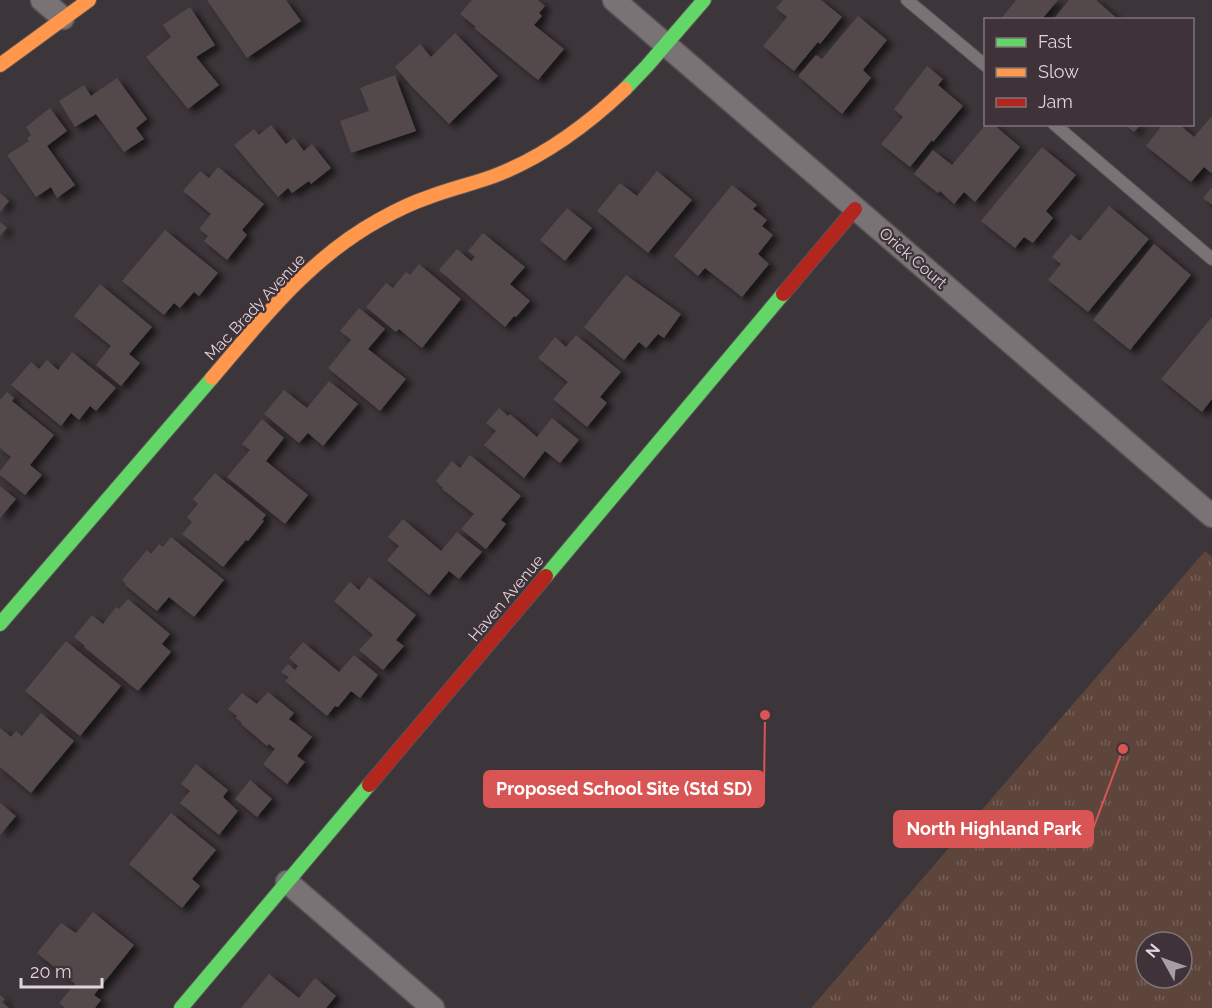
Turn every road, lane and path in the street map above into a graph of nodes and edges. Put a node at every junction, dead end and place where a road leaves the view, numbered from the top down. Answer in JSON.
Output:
{"nodes":[{"id":1,"x":42,"y":0,"type":"edge"},
{"id":2,"x":89,"y":0,"type":"edge"},
{"id":3,"x":614,"y":0,"type":"edge"},
{"id":4,"x":704,"y":0,"type":"edge"},
{"id":5,"x":908,"y":0,"type":"edge"},
{"id":6,"x":63,"y":18,"type":"junction"},
{"id":7,"x":665,"y":45,"type":"junction"},
{"id":8,"x":984,"y":64,"type":"edge"},
{"id":9,"x":0,"y":65,"type":"edge"},
{"id":10,"x":1056,"y":126,"type":"edge"},
{"id":11,"x":855,"y":208,"type":"junction"},
{"id":12,"x":1212,"y":259,"type":"edge"},
{"id":13,"x":1212,"y":516,"type":"edge"},
{"id":14,"x":0,"y":624,"type":"edge"},
{"id":15,"x":287,"y":882,"type":"junction"},
{"id":16,"x":181,"y":1008,"type":"edge"},
{"id":17,"x":433,"y":1008,"type":"edge"}],
"edges":[{"from":1,"to":6,"type":"street"},
{"from":2,"to":6,"type":"street"},
{"from":3,"to":7,"type":"street","name":"Orick Court"},
{"from":4,"to":7,"type":"street","name":"Mac Brady Avenue"},
{"from":5,"to":8,"type":"lane"},
{"from":6,"to":9,"type":"street"},
{"from":7,"to":11,"type":"street","name":"Orick Court"},
{"from":7,"to":14,"type":"street","name":"Mac Brady Avenue"},
{"from":10,"to":12,"type":"lane"},
{"from":11,"to":13,"type":"street","name":"Orick Court"},
{"from":11,"to":15,"type":"street","name":"Haven Avenue"},
{"from":15,"to":16,"type":"street","name":"Haven Avenue"},
{"from":15,"to":17,"type":"street"}]}
